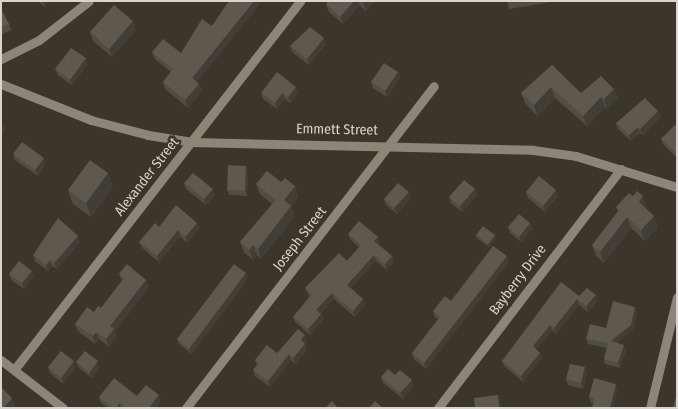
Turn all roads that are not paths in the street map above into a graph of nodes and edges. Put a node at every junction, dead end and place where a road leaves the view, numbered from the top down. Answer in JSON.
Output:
{"nodes":[{"id":1,"x":89,"y":1,"type":"edge"},
{"id":2,"x":300,"y":1,"type":"edge"},
{"id":3,"x":1,"y":59,"type":"edge"},
{"id":4,"x":1,"y":84,"type":"edge"},
{"id":5,"x":434,"y":86,"type":"dead end"},
{"id":6,"x":192,"y":142,"type":"junction"},
{"id":7,"x":391,"y":145,"type":"junction"},
{"id":8,"x":620,"y":169,"type":"junction"},
{"id":9,"x":677,"y":187,"type":"edge"},
{"id":10,"x":677,"y":296,"type":"edge"},
{"id":11,"x":1,"y":360,"type":"edge"},
{"id":12,"x":14,"y":370,"type":"junction"},
{"id":13,"x":63,"y":408,"type":"edge"},
{"id":14,"x":186,"y":408,"type":"edge"},
{"id":15,"x":438,"y":408,"type":"edge"},
{"id":16,"x":650,"y":408,"type":"edge"}],
"edges":[{"from":1,"to":3,"type":"street"},
{"from":2,"to":6,"type":"street","name":"Alexander Street"},
{"from":4,"to":6,"type":"street","name":"Emmett Street"},
{"from":5,"to":7,"type":"street","name":"Joseph Street"},
{"from":6,"to":7,"type":"street","name":"Emmett Street"},
{"from":6,"to":12,"type":"street","name":"Alexander Street"},
{"from":7,"to":8,"type":"street","name":"Emmett Street"},
{"from":7,"to":14,"type":"street","name":"Joseph Street"},
{"from":8,"to":9,"type":"street","name":"Emmett Street"},
{"from":8,"to":15,"type":"street","name":"Bayberry Drive"},
{"from":10,"to":16,"type":"street"},
{"from":11,"to":12,"type":"street"},
{"from":12,"to":13,"type":"street"}]}
